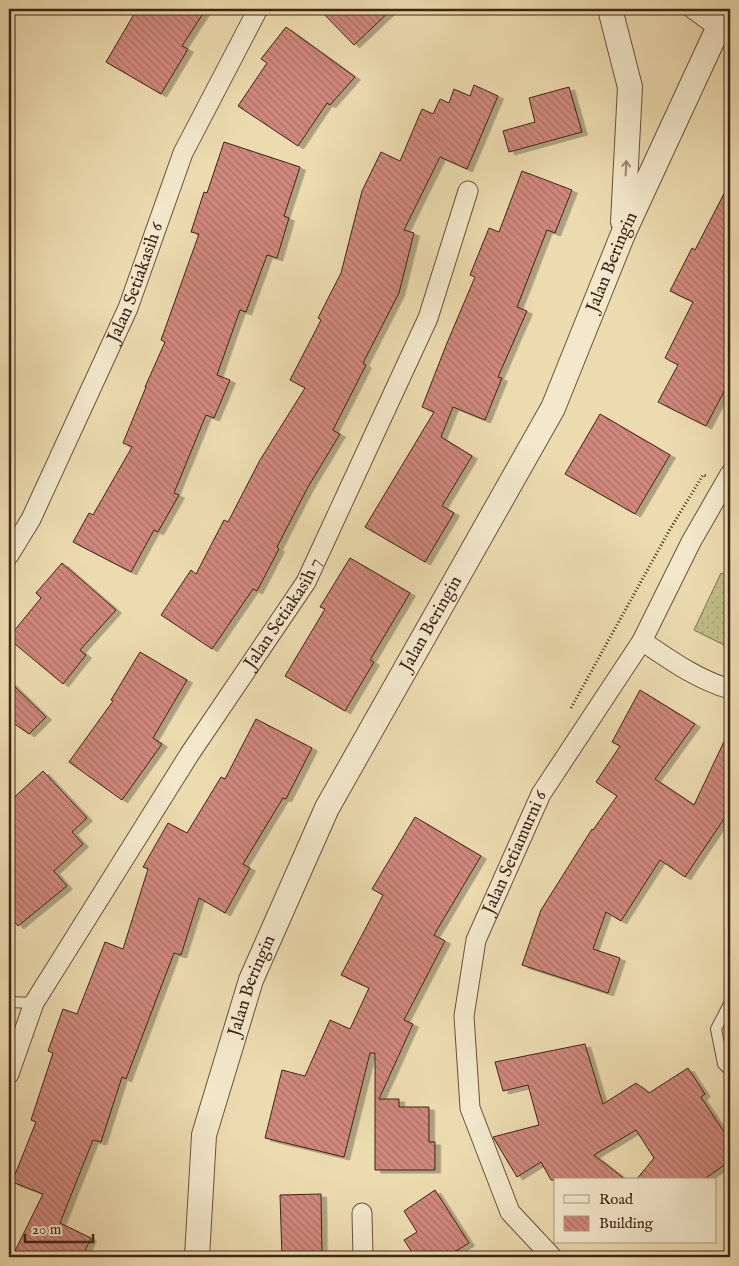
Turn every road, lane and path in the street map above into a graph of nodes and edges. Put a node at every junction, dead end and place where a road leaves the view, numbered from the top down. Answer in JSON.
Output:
{"nodes":[{"id":1,"x":258,"y":9,"type":"edge"},
{"id":2,"x":610,"y":9,"type":"edge"},
{"id":3,"x":693,"y":9,"type":"edge"},
{"id":4,"x":722,"y":18,"type":"edge"},
{"id":5,"x":468,"y":191,"type":"dead end"},
{"id":6,"x":623,"y":234,"type":"junction"},
{"id":7,"x":730,"y":474,"type":"edge"},
{"id":8,"x":669,"y":531,"type":"dead end"},
{"id":9,"x":9,"y":555,"type":"edge"},
{"id":10,"x":642,"y":641,"type":"junction"},
{"id":11,"x":730,"y":689,"type":"edge"},
{"id":12,"x":570,"y":708,"type":"dead end"},
{"id":13,"x":9,"y":1002,"type":"edge"},
{"id":14,"x":730,"y":1002,"type":"edge"},
{"id":15,"x":34,"y":1003,"type":"junction"},
{"id":16,"x":730,"y":1071,"type":"edge"},
{"id":17,"x":9,"y":1074,"type":"edge"},
{"id":18,"x":362,"y":1212,"type":"dead end"},
{"id":19,"x":197,"y":1257,"type":"edge"},
{"id":20,"x":364,"y":1257,"type":"edge"},
{"id":21,"x":552,"y":1257,"type":"edge"}],
"edges":[{"from":1,"to":9,"type":"street","name":"Jalan Setiakasih 6"},
{"from":6,"to":2,"type":"street","one_way":true},
{"from":3,"to":4,"type":"street"},
{"from":4,"to":6,"type":"street","name":"Jalan Beringin"},
{"from":5,"to":15,"type":"street","name":"Jalan Setiakasih 7"},
{"from":6,"to":19,"type":"street","name":"Jalan Beringin"},
{"from":7,"to":10,"type":"street","name":"Jalan Setiamurni 6"},
{"from":8,"to":12,"type":"path"},
{"from":10,"to":11,"type":"street"},
{"from":10,"to":21,"type":"street","name":"Jalan Setiamurni 6"},
{"from":13,"to":15,"type":"lane"},
{"from":14,"to":16,"type":"lane"},
{"from":15,"to":17,"type":"street","name":"Jalan Setiakasih 7"},
{"from":18,"to":20,"type":"street"}]}
